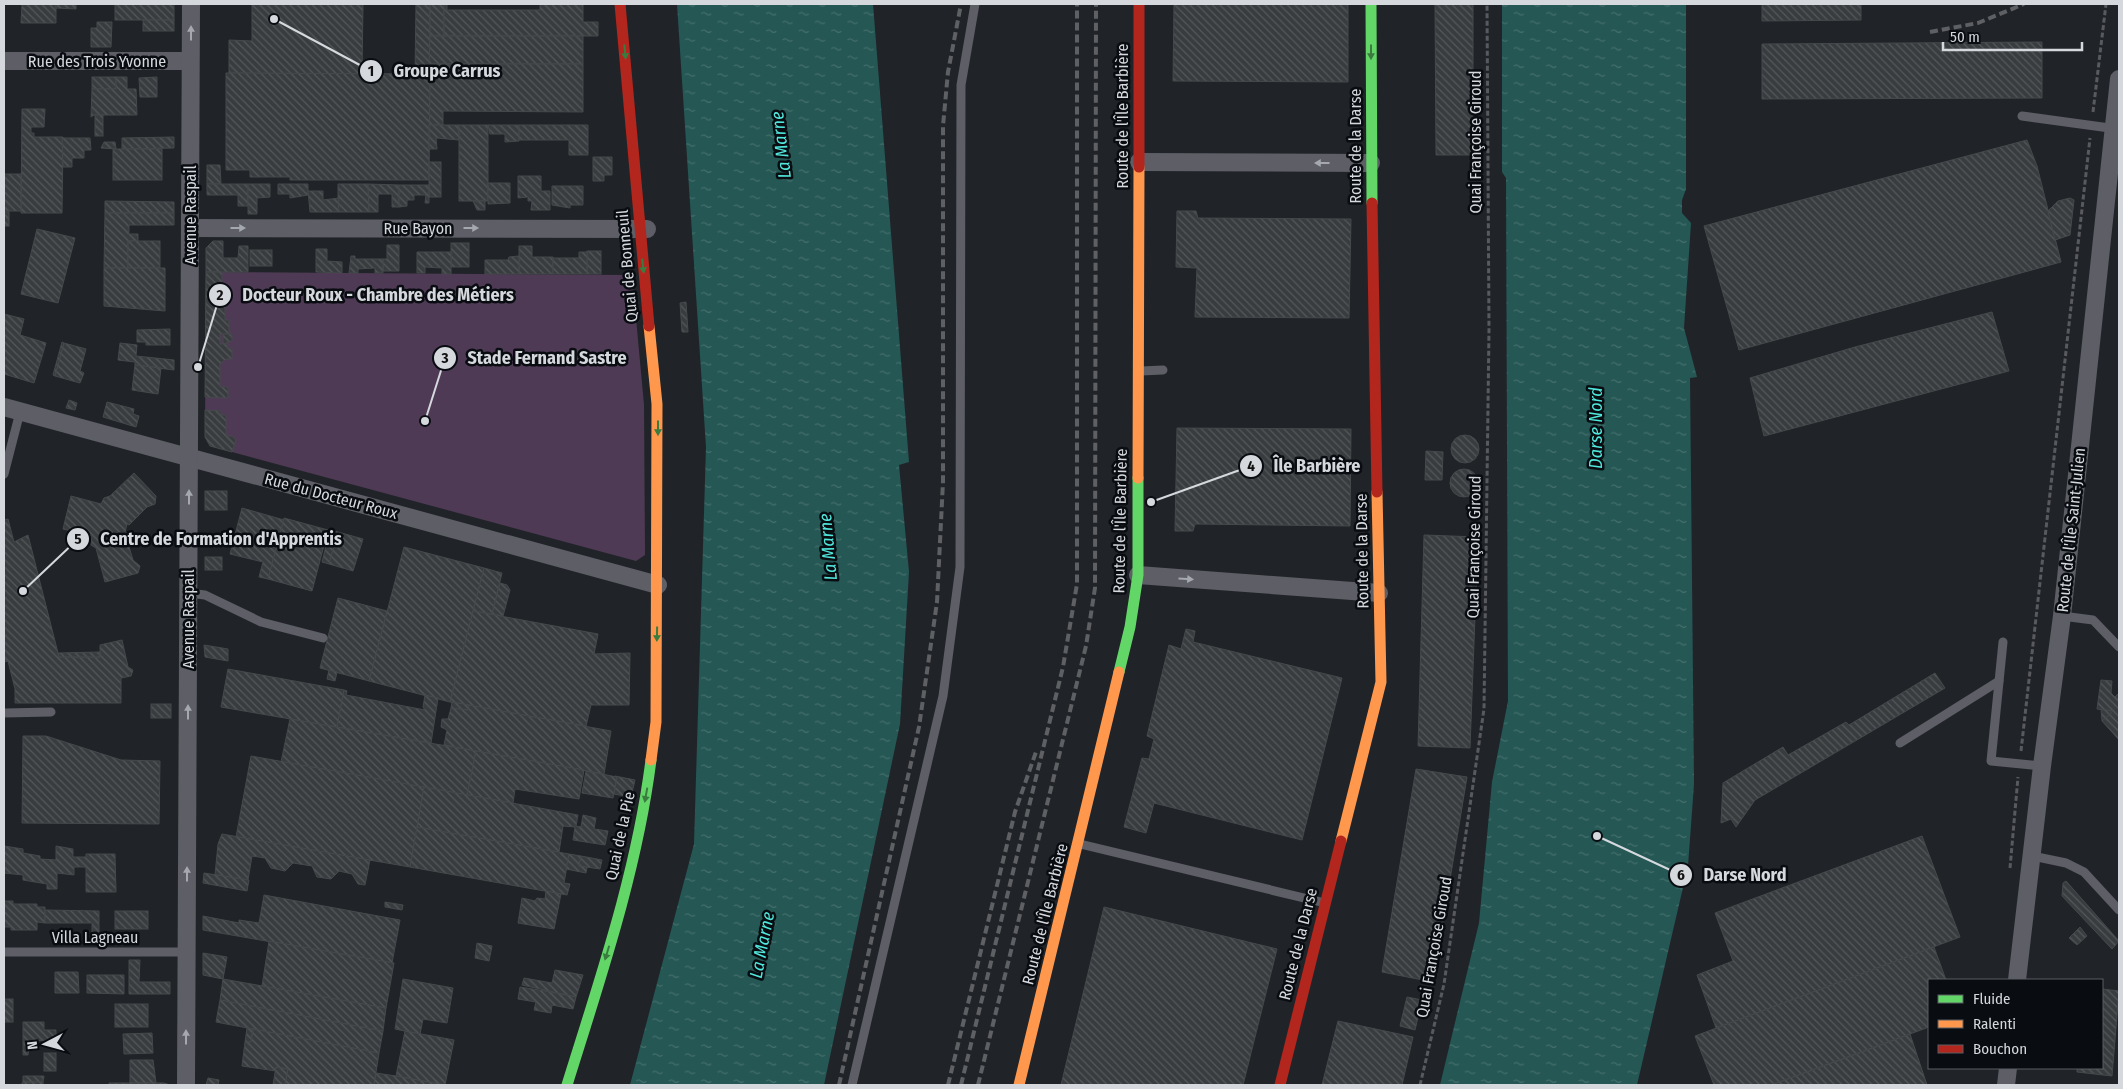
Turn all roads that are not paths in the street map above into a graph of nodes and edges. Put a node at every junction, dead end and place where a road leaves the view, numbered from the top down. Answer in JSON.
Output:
{"nodes":[{"id":1,"x":191,"y":4,"type":"edge"},
{"id":2,"x":620,"y":4,"type":"edge"},
{"id":3,"x":975,"y":4,"type":"edge"},
{"id":4,"x":1139,"y":4,"type":"edge"},
{"id":5,"x":1371,"y":4,"type":"edge"},
{"id":6,"x":4,"y":60,"type":"edge"},
{"id":7,"x":190,"y":62,"type":"junction"},
{"id":8,"x":2119,"y":79,"type":"edge"},
{"id":9,"x":2022,"y":116,"type":"dead end"},
{"id":10,"x":2116,"y":129,"type":"edge"},
{"id":11,"x":1139,"y":162,"type":"junction"},
{"id":12,"x":1371,"y":163,"type":"junction"},
{"id":13,"x":190,"y":228,"type":"junction"},
{"id":14,"x":643,"y":229,"type":"junction"},
{"id":15,"x":1163,"y":370,"type":"dead end"},
{"id":16,"x":1138,"y":371,"type":"junction"},
{"id":17,"x":12,"y":410,"type":"edge"},
{"id":18,"x":189,"y":458,"type":"junction"},
{"id":19,"x":4,"y":474,"type":"edge"},
{"id":20,"x":1138,"y":575,"type":"junction"},
{"id":21,"x":658,"y":585,"type":"junction"},
{"id":22,"x":188,"y":593,"type":"junction"},
{"id":23,"x":1379,"y":594,"type":"junction"},
{"id":24,"x":2062,"y":616,"type":"junction"},
{"id":25,"x":323,"y":638,"type":"dead end"},
{"id":26,"x":2003,"y":642,"type":"dead end"},
{"id":27,"x":2119,"y":648,"type":"edge"},
{"id":28,"x":1999,"y":681,"type":"junction"},
{"id":29,"x":51,"y":712,"type":"dead end"},
{"id":30,"x":4,"y":713,"type":"edge"},
{"id":31,"x":1900,"y":743,"type":"dead end"},
{"id":32,"x":2042,"y":766,"type":"junction"},
{"id":33,"x":1078,"y":844,"type":"junction"},
{"id":34,"x":2032,"y":856,"type":"junction"},
{"id":35,"x":1325,"y":903,"type":"junction"},
{"id":36,"x":2119,"y":910,"type":"edge"},
{"id":37,"x":4,"y":952,"type":"edge"},
{"id":38,"x":187,"y":952,"type":"junction"},
{"id":39,"x":2018,"y":979,"type":"edge"},
{"id":40,"x":2008,"y":1069,"type":"edge"},
{"id":41,"x":186,"y":1085,"type":"edge"},
{"id":42,"x":567,"y":1085,"type":"edge"},
{"id":43,"x":852,"y":1085,"type":"edge"},
{"id":44,"x":1019,"y":1085,"type":"edge"},
{"id":45,"x":1280,"y":1085,"type":"edge"},
{"id":46,"x":2006,"y":1085,"type":"edge"}],
"edges":[{"from":7,"to":1,"type":"street","name":"Avenue Raspail","one_way":true},
{"from":2,"to":14,"type":"street","name":"Quai de Bonneuil","one_way":true},
{"from":3,"to":43,"type":"lane"},
{"from":4,"to":11,"type":"street","name":"Route de l'Île Barbière"},
{"from":5,"to":12,"type":"street","name":"Route de la Darse","one_way":true},
{"from":6,"to":7,"type":"street","name":"Rue des Trois Yvonne"},
{"from":7,"to":13,"type":"street","name":"Avenue Raspail"},
{"from":8,"to":10,"type":"street","name":"Route de l'Île Saint-Julien"},
{"from":9,"to":10,"type":"lane"},
{"from":10,"to":24,"type":"street","name":"Route de l'Île Saint-Julien"},
{"from":12,"to":11,"type":"street","one_way":true},
{"from":11,"to":16,"type":"street","name":"Route de l'Île Barbière"},
{"from":12,"to":23,"type":"street","name":"Route de la Darse"},
{"from":13,"to":14,"type":"street","name":"Rue Bayon","one_way":true},
{"from":13,"to":18,"type":"street","name":"Avenue Raspail"},
{"from":14,"to":21,"type":"street","name":"Quai de Bonneuil","one_way":true},
{"from":15,"to":16,"type":"lane"},
{"from":16,"to":20,"type":"street","name":"Route de l'Île Barbière"},
{"from":17,"to":18,"type":"street","name":"Rue du Docteur Roux"},
{"from":17,"to":19,"type":"lane"},
{"from":18,"to":21,"type":"street","name":"Rue du Docteur Roux"},
{"from":22,"to":18,"type":"street","name":"Avenue Raspail","one_way":true},
{"from":20,"to":23,"type":"street","one_way":true},
{"from":20,"to":33,"type":"street","name":"Route de l'Île Barbière"},
{"from":21,"to":42,"type":"street","name":"Quai de la Pie","one_way":true},
{"from":22,"to":25,"type":"lane"},
{"from":38,"to":22,"type":"street","name":"Avenue Raspail","one_way":true},
{"from":23,"to":35,"type":"street","name":"Route de la Darse"},
{"from":24,"to":27,"type":"lane"},
{"from":24,"to":32,"type":"street","name":"Route de l'Île Saint-Julien"},
{"from":26,"to":28,"type":"lane"},
{"from":28,"to":31,"type":"lane"},
{"from":28,"to":32,"type":"lane"},
{"from":29,"to":30,"type":"lane"},
{"from":32,"to":34,"type":"street","name":"Route de l'Île Saint-Julien"},
{"from":33,"to":35,"type":"lane"},
{"from":33,"to":44,"type":"street","name":"Route de l'Île Barbière"},
{"from":34,"to":36,"type":"lane"},
{"from":34,"to":39,"type":"street","name":"Route de l'Île Saint-Julien"},
{"from":35,"to":45,"type":"street","name":"Route de la Darse"},
{"from":37,"to":38,"type":"lane","name":"Villa Lagneau"},
{"from":41,"to":38,"type":"street","name":"Avenue Raspail","one_way":true},
{"from":40,"to":46,"type":"street"}]}
